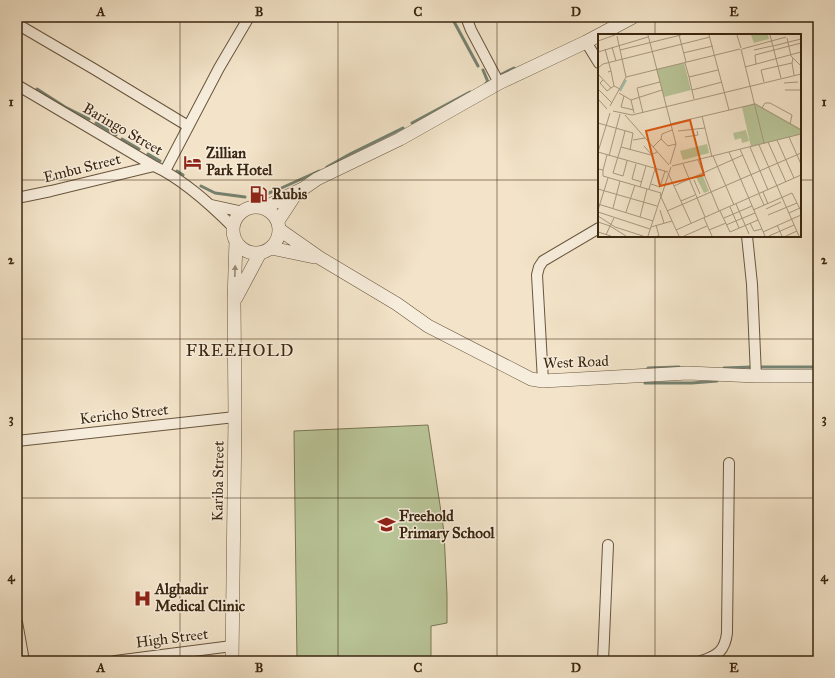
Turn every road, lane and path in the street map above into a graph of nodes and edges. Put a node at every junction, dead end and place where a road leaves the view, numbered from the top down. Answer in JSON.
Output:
{"nodes":[{"id":1,"x":249,"y":17,"type":"edge"},
{"id":2,"x":466,"y":17,"type":"edge"},
{"id":3,"x":633,"y":17,"type":"edge"},
{"id":4,"x":17,"y":24,"type":"edge"},
{"id":5,"x":601,"y":34,"type":"edge"},
{"id":6,"x":598,"y":36,"type":"edge"},
{"id":7,"x":586,"y":42,"type":"junction"},
{"id":8,"x":598,"y":61,"type":"edge"},
{"id":9,"x":499,"y":83,"type":"junction"},
{"id":10,"x":17,"y":84,"type":"edge"},
{"id":11,"x":188,"y":126,"type":"junction"},
{"id":12,"x":154,"y":166,"type":"junction"},
{"id":13,"x":165,"y":171,"type":"junction"},
{"id":14,"x":298,"y":191,"type":"junction"},
{"id":15,"x":17,"y":198,"type":"edge"},
{"id":16,"x":211,"y":205,"type":"junction"},
{"id":17,"x":264,"y":208,"type":"junction"},
{"id":18,"x":243,"y":212,"type":"junction"},
{"id":19,"x":279,"y":225,"type":"junction"},
{"id":20,"x":234,"y":228,"type":"junction"},
{"id":21,"x":598,"y":229,"type":"edge"},
{"id":22,"x":747,"y":237,"type":"edge"},
{"id":23,"x":236,"y":241,"type":"junction"},
{"id":24,"x":265,"y":251,"type":"junction"},
{"id":25,"x":320,"y":258,"type":"junction"},
{"id":26,"x":234,"y":301,"type":"junction"},
{"id":27,"x":756,"y":376,"type":"junction"},
{"id":28,"x":818,"y":376,"type":"edge"},
{"id":29,"x":543,"y":381,"type":"junction"},
{"id":30,"x":235,"y":417,"type":"junction"},
{"id":31,"x":17,"y":441,"type":"edge"},
{"id":32,"x":729,"y":463,"type":"dead end"},
{"id":33,"x":608,"y":545,"type":"dead end"},
{"id":34,"x":17,"y":622,"type":"edge"},
{"id":35,"x":232,"y":646,"type":"junction"},
{"id":36,"x":24,"y":661,"type":"edge"},
{"id":37,"x":115,"y":661,"type":"edge"},
{"id":38,"x":232,"y":661,"type":"edge"},
{"id":39,"x":603,"y":661,"type":"edge"},
{"id":40,"x":701,"y":661,"type":"edge"}],
"edges":[{"from":1,"to":11,"type":"street"},
{"from":2,"to":9,"type":"street"},
{"from":3,"to":5,"type":"street"},
{"from":4,"to":11,"type":"street"},
{"from":6,"to":7,"type":"street"},
{"from":7,"to":8,"type":"street"},
{"from":7,"to":9,"type":"street"},
{"from":9,"to":14,"type":"street"},
{"from":10,"to":12,"type":"street","name":"Baringo Street"},
{"from":11,"to":13,"type":"street"},
{"from":12,"to":13,"type":"street","name":"Baringo Street"},
{"from":12,"to":15,"type":"street","name":"Embu Street"},
{"from":13,"to":16,"type":"street","name":"Baringo Street"},
{"from":14,"to":17,"type":"street"},
{"from":14,"to":19,"type":"street"},
{"from":16,"to":18,"type":"street","name":"Baringo Street"},
{"from":16,"to":20,"type":"street","name":"Baringo Street"},
{"from":17,"to":18,"type":"street"},
{"from":17,"to":19,"type":"street"},
{"from":18,"to":20,"type":"street"},
{"from":19,"to":24,"type":"street"},
{"from":19,"to":25,"type":"street","name":"West Road"},
{"from":20,"to":23,"type":"street"},
{"from":21,"to":29,"type":"street"},
{"from":22,"to":27,"type":"street"},
{"from":23,"to":24,"type":"street"},
{"from":26,"to":23,"type":"street","name":"Kariba Street","one_way":true},
{"from":24,"to":25,"type":"street","name":"West Road"},
{"from":24,"to":26,"type":"street"},
{"from":25,"to":29,"type":"street","name":"West Road"},
{"from":26,"to":30,"type":"street","name":"Kariba Street"},
{"from":27,"to":28,"type":"street","name":"West Road"},
{"from":27,"to":29,"type":"street","name":"West Road"},
{"from":30,"to":31,"type":"street","name":"Kericho Street"},
{"from":30,"to":35,"type":"street","name":"Kariba Street"},
{"from":32,"to":40,"type":"street"},
{"from":33,"to":39,"type":"street"},
{"from":34,"to":36,"type":"street"},
{"from":35,"to":37,"type":"street","name":"High Street"},
{"from":35,"to":38,"type":"street","name":"Kariba Street"}]}
